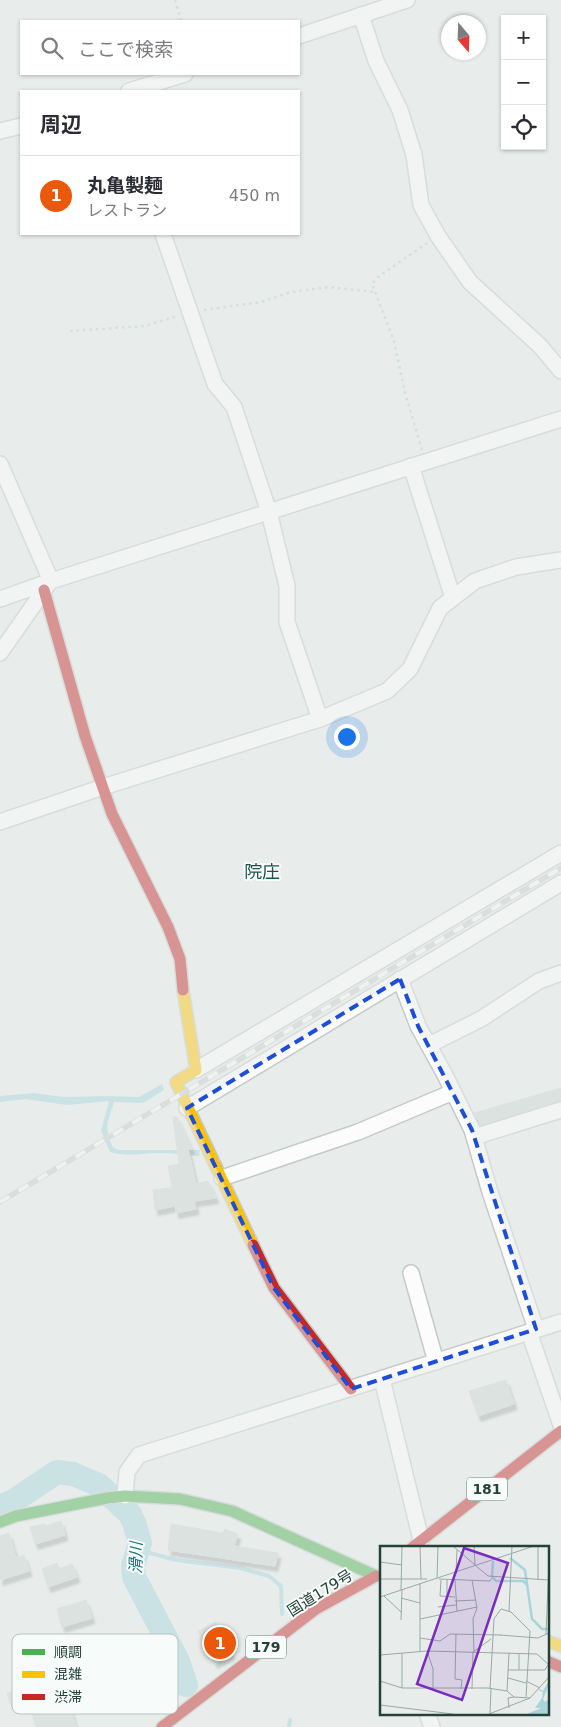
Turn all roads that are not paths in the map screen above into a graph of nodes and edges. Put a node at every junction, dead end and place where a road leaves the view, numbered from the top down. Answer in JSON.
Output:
{"nodes":[{"id":1,"x":407,"y":0,"type":"edge"},
{"id":2,"x":361,"y":14,"type":"junction"},
{"id":3,"x":300,"y":36,"type":"edge"},
{"id":4,"x":182,"y":75,"type":"edge"},
{"id":5,"x":132,"y":90,"type":"edge"},
{"id":6,"x":20,"y":126,"type":"edge"},
{"id":7,"x":0,"y":131,"type":"edge"},
{"id":8,"x":163,"y":235,"type":"edge"},
{"id":9,"x":561,"y":371,"type":"edge"},
{"id":10,"x":561,"y":419,"type":"edge"},
{"id":11,"x":0,"y":464,"type":"edge"},
{"id":12,"x":411,"y":466,"type":"junction"},
{"id":13,"x":269,"y":512,"type":"junction"},
{"id":14,"x":561,"y":560,"type":"edge"},
{"id":15,"x":48,"y":585,"type":"junction"},
{"id":16,"x":453,"y":598,"type":"junction"},
{"id":17,"x":0,"y":599,"type":"edge"},
{"id":18,"x":0,"y":652,"type":"edge"},
{"id":19,"x":320,"y":719,"type":"junction"},
{"id":20,"x":103,"y":787,"type":"junction"},
{"id":21,"x":0,"y":822,"type":"edge"},
{"id":22,"x":561,"y":853,"type":"edge"},
{"id":23,"x":561,"y":883,"type":"edge"},
{"id":24,"x":561,"y":973,"type":"edge"},
{"id":25,"x":400,"y":979,"type":"junction"},
{"id":26,"x":429,"y":1045,"type":"junction"},
{"id":27,"x":196,"y":1070,"type":"junction"},
{"id":28,"x":453,"y":1092,"type":"junction"},
{"id":29,"x":187,"y":1108,"type":"junction"},
{"id":30,"x":561,"y":1110,"type":"edge"},
{"id":31,"x":474,"y":1137,"type":"junction"},
{"id":32,"x":222,"y":1178,"type":"junction"},
{"id":33,"x":411,"y":1273,"type":"dead end"},
{"id":34,"x":561,"y":1322,"type":"edge"},
{"id":35,"x":533,"y":1330,"type":"junction"},
{"id":36,"x":436,"y":1362,"type":"junction"},
{"id":37,"x":382,"y":1379,"type":"junction"},
{"id":38,"x":351,"y":1389,"type":"junction"},
{"id":39,"x":561,"y":1425,"type":"edge"},
{"id":40,"x":561,"y":1430,"type":"edge"},
{"id":41,"x":125,"y":1496,"type":"junction"},
{"id":42,"x":0,"y":1522,"type":"edge"},
{"id":43,"x":417,"y":1544,"type":"edge"},
{"id":44,"x":380,"y":1579,"type":"edge"},
{"id":45,"x":342,"y":1608,"type":"dead end"},
{"id":46,"x":548,"y":1641,"type":"edge"},
{"id":47,"x":561,"y":1646,"type":"edge"},
{"id":48,"x":548,"y":1661,"type":"edge"},
{"id":49,"x":561,"y":1667,"type":"edge"},
{"id":50,"x":427,"y":1714,"type":"edge"},
{"id":51,"x":162,"y":1727,"type":"edge"},
{"id":52,"x":432,"y":1727,"type":"edge"}],
"edges":[{"from":1,"to":2,"type":"street"},
{"from":2,"to":3,"type":"street"},
{"from":2,"to":9,"type":"street"},
{"from":4,"to":5,"type":"street"},
{"from":6,"to":7,"type":"street"},
{"from":8,"to":13,"type":"street"},
{"from":10,"to":12,"type":"street"},
{"from":11,"to":15,"type":"street"},
{"from":12,"to":13,"type":"street"},
{"from":12,"to":16,"type":"street"},
{"from":13,"to":15,"type":"street"},
{"from":13,"to":19,"type":"street"},
{"from":14,"to":16,"type":"street"},
{"from":15,"to":17,"type":"street"},
{"from":15,"to":18,"type":"street"},
{"from":15,"to":20,"type":"main road"},
{"from":16,"to":19,"type":"street"},
{"from":19,"to":20,"type":"street"},
{"from":20,"to":21,"type":"street"},
{"from":20,"to":27,"type":"main road"},
{"from":22,"to":27,"type":"street"},
{"from":23,"to":25,"type":"street"},
{"from":24,"to":26,"type":"street"},
{"from":25,"to":26,"type":"street"},
{"from":25,"to":29,"type":"street"},
{"from":26,"to":28,"type":"street"},
{"from":27,"to":29,"type":"main road"},
{"from":28,"to":31,"type":"street"},
{"from":28,"to":32,"type":"street"},
{"from":29,"to":32,"type":"main road"},
{"from":30,"to":31,"type":"street"},
{"from":31,"to":35,"type":"street"},
{"from":32,"to":38,"type":"main road"},
{"from":33,"to":36,"type":"street"},
{"from":34,"to":35,"type":"street"},
{"from":35,"to":36,"type":"street"},
{"from":35,"to":39,"type":"street"},
{"from":36,"to":37,"type":"street"},
{"from":37,"to":38,"type":"street"},
{"from":37,"to":43,"type":"street"},
{"from":38,"to":41,"type":"street"},
{"from":40,"to":43,"type":"main road","number":"181"},
{"from":41,"to":42,"type":"main road"},
{"from":41,"to":44,"type":"main road"},
{"from":44,"to":45,"type":"main road","name":"国道179号"},
{"from":44,"to":51,"type":"main road","name":"国道179号","number":"179"},
{"from":46,"to":47,"type":"main road"},
{"from":48,"to":49,"type":"main road"},
{"from":50,"to":52,"type":"street"}]}
